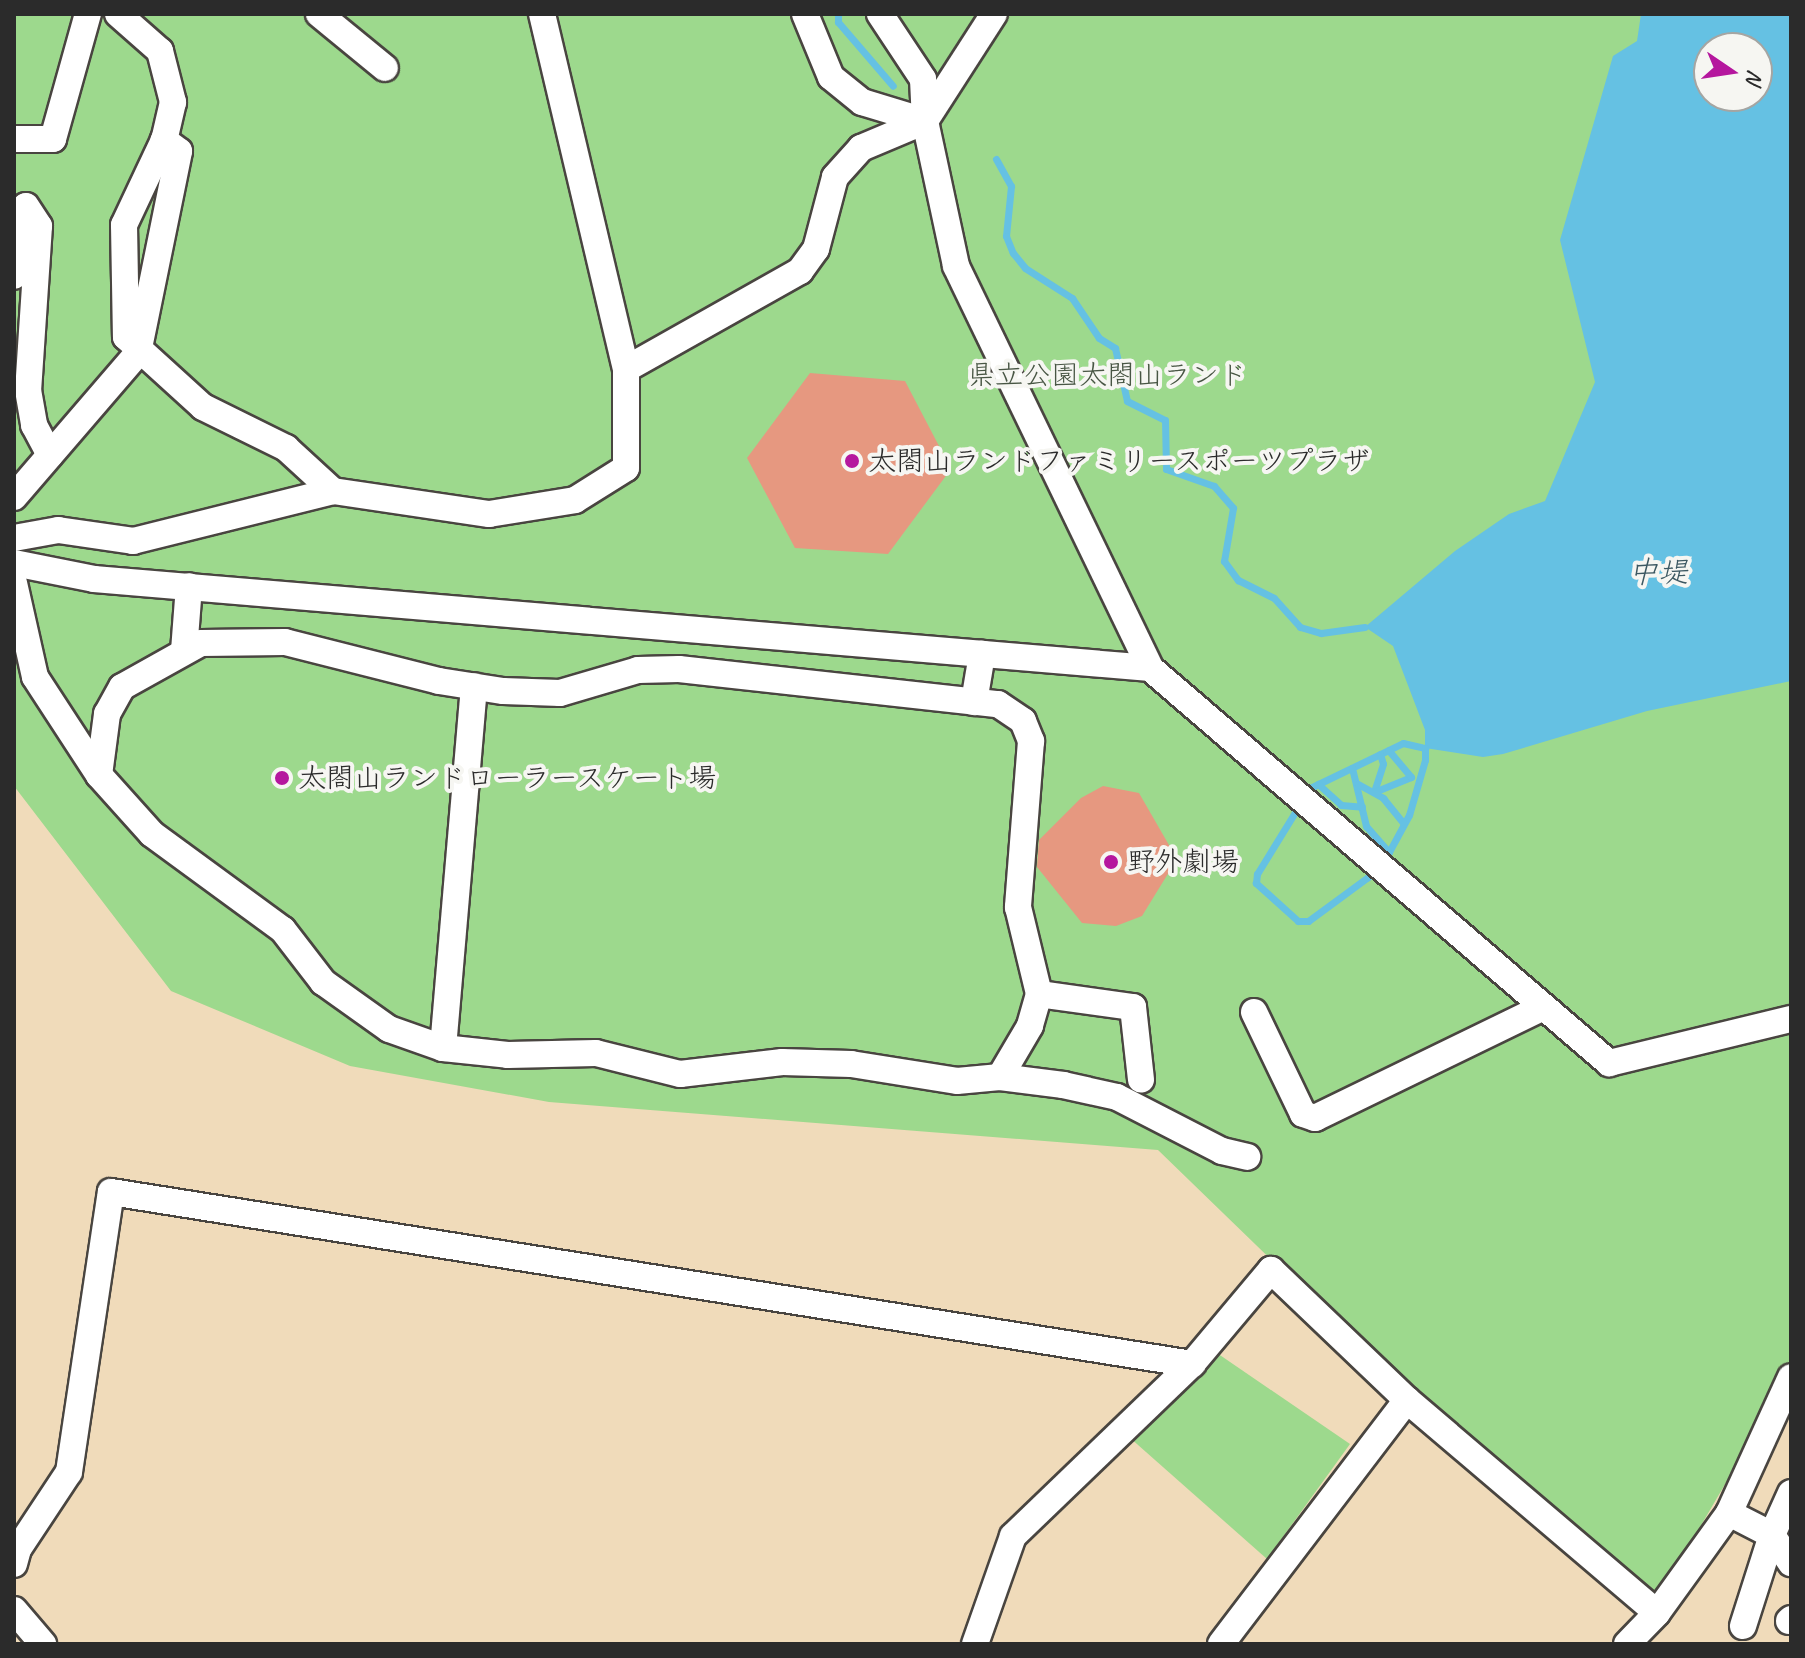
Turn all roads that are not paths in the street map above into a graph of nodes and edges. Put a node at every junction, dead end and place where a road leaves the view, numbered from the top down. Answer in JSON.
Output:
{"nodes":[{"id":1,"x":88,"y":14,"type":"edge"},
{"id":2,"x":118,"y":14,"type":"edge"},
{"id":3,"x":319,"y":14,"type":"edge"},
{"id":4,"x":542,"y":14,"type":"edge"},
{"id":5,"x":805,"y":14,"type":"edge"},
{"id":6,"x":880,"y":14,"type":"edge"},
{"id":7,"x":994,"y":14,"type":"edge"},
{"id":8,"x":385,"y":68,"type":"dead end"},
{"id":9,"x":925,"y":121,"type":"junction"},
{"id":10,"x":14,"y":139,"type":"edge"},
{"id":11,"x":164,"y":140,"type":"junction"},
{"id":12,"x":14,"y":276,"type":"edge"},
{"id":13,"x":138,"y":353,"type":"junction"},
{"id":14,"x":626,"y":369,"type":"junction"},
{"id":15,"x":50,"y":455,"type":"junction"},
{"id":16,"x":333,"y":491,"type":"junction"},
{"id":17,"x":14,"y":497,"type":"edge"},
{"id":18,"x":14,"y":538,"type":"edge"},
{"id":19,"x":14,"y":563,"type":"edge"},
{"id":20,"x":14,"y":583,"type":"edge"},
{"id":21,"x":189,"y":586,"type":"junction"},
{"id":22,"x":735,"y":633,"type":"junction"},
{"id":23,"x":184,"y":651,"type":"junction"},
{"id":24,"x":982,"y":654,"type":"junction"},
{"id":25,"x":1150,"y":668,"type":"junction"},
{"id":26,"x":731,"y":674,"type":"junction"},
{"id":27,"x":474,"y":686,"type":"junction"},
{"id":28,"x":974,"y":702,"type":"junction"},
{"id":29,"x":99,"y":775,"type":"junction"},
{"id":30,"x":1039,"y":994,"type":"junction"},
{"id":31,"x":1544,"y":1007,"type":"junction"},
{"id":32,"x":1254,"y":1012,"type":"dead end"},
{"id":33,"x":1791,"y":1019,"type":"edge"},
{"id":34,"x":443,"y":1048,"type":"junction"},
{"id":35,"x":1000,"y":1077,"type":"junction"},
{"id":36,"x":1141,"y":1080,"type":"dead end"},
{"id":37,"x":1247,"y":1157,"type":"dead end"},
{"id":38,"x":1192,"y":1364,"type":"junction"},
{"id":39,"x":1791,"y":1377,"type":"edge"},
{"id":40,"x":1407,"y":1400,"type":"junction"},
{"id":41,"x":1791,"y":1493,"type":"edge"},
{"id":42,"x":1729,"y":1513,"type":"junction"},
{"id":43,"x":1772,"y":1535,"type":"junction"},
{"id":44,"x":1791,"y":1563,"type":"edge"},
{"id":45,"x":14,"y":1564,"type":"edge"},
{"id":46,"x":14,"y":1610,"type":"edge"},
{"id":47,"x":1657,"y":1613,"type":"junction"},
{"id":48,"x":1746,"y":1633,"type":"edge"},
{"id":49,"x":43,"y":1644,"type":"edge"},
{"id":50,"x":975,"y":1644,"type":"edge"},
{"id":51,"x":1221,"y":1644,"type":"edge"},
{"id":52,"x":1627,"y":1644,"type":"edge"}],
"edges":[{"from":1,"to":10,"type":"street"},
{"from":2,"to":11,"type":"street"},
{"from":3,"to":8,"type":"street"},
{"from":4,"to":14,"type":"street"},
{"from":5,"to":9,"type":"street"},
{"from":6,"to":9,"type":"street"},
{"from":7,"to":9,"type":"street"},
{"from":9,"to":14,"type":"street"},
{"from":9,"to":25,"type":"street"},
{"from":11,"to":13,"type":"street"},
{"from":11,"to":13,"type":"street"},
{"from":12,"to":15,"type":"street"},
{"from":13,"to":15,"type":"street"},
{"from":13,"to":16,"type":"street"},
{"from":14,"to":16,"type":"street"},
{"from":15,"to":17,"type":"street"},
{"from":16,"to":18,"type":"street"},
{"from":19,"to":21,"type":"street"},
{"from":20,"to":29,"type":"street"},
{"from":21,"to":22,"type":"street"},
{"from":21,"to":23,"type":"street"},
{"from":22,"to":24,"type":"street"},
{"from":22,"to":26,"type":"street"},
{"from":23,"to":27,"type":"street"},
{"from":23,"to":29,"type":"street"},
{"from":24,"to":25,"type":"street"},
{"from":24,"to":28,"type":"street"},
{"from":25,"to":31,"type":"street"},
{"from":26,"to":27,"type":"street"},
{"from":26,"to":28,"type":"street"},
{"from":27,"to":34,"type":"street"},
{"from":28,"to":30,"type":"street"},
{"from":29,"to":34,"type":"street"},
{"from":30,"to":35,"type":"street"},
{"from":30,"to":36,"type":"street"},
{"from":31,"to":32,"type":"street"},
{"from":31,"to":33,"type":"street"},
{"from":34,"to":35,"type":"street"},
{"from":35,"to":37,"type":"street"},
{"from":38,"to":40,"type":"street"},
{"from":38,"to":45,"type":"street"},
{"from":38,"to":50,"type":"street"},
{"from":39,"to":42,"type":"street"},
{"from":40,"to":47,"type":"street"},
{"from":40,"to":51,"type":"street"},
{"from":41,"to":43,"type":"street"},
{"from":42,"to":43,"type":"street"},
{"from":42,"to":47,"type":"street"},
{"from":43,"to":44,"type":"street"},
{"from":43,"to":48,"type":"street"},
{"from":46,"to":49,"type":"street"},
{"from":47,"to":52,"type":"street"}]}
